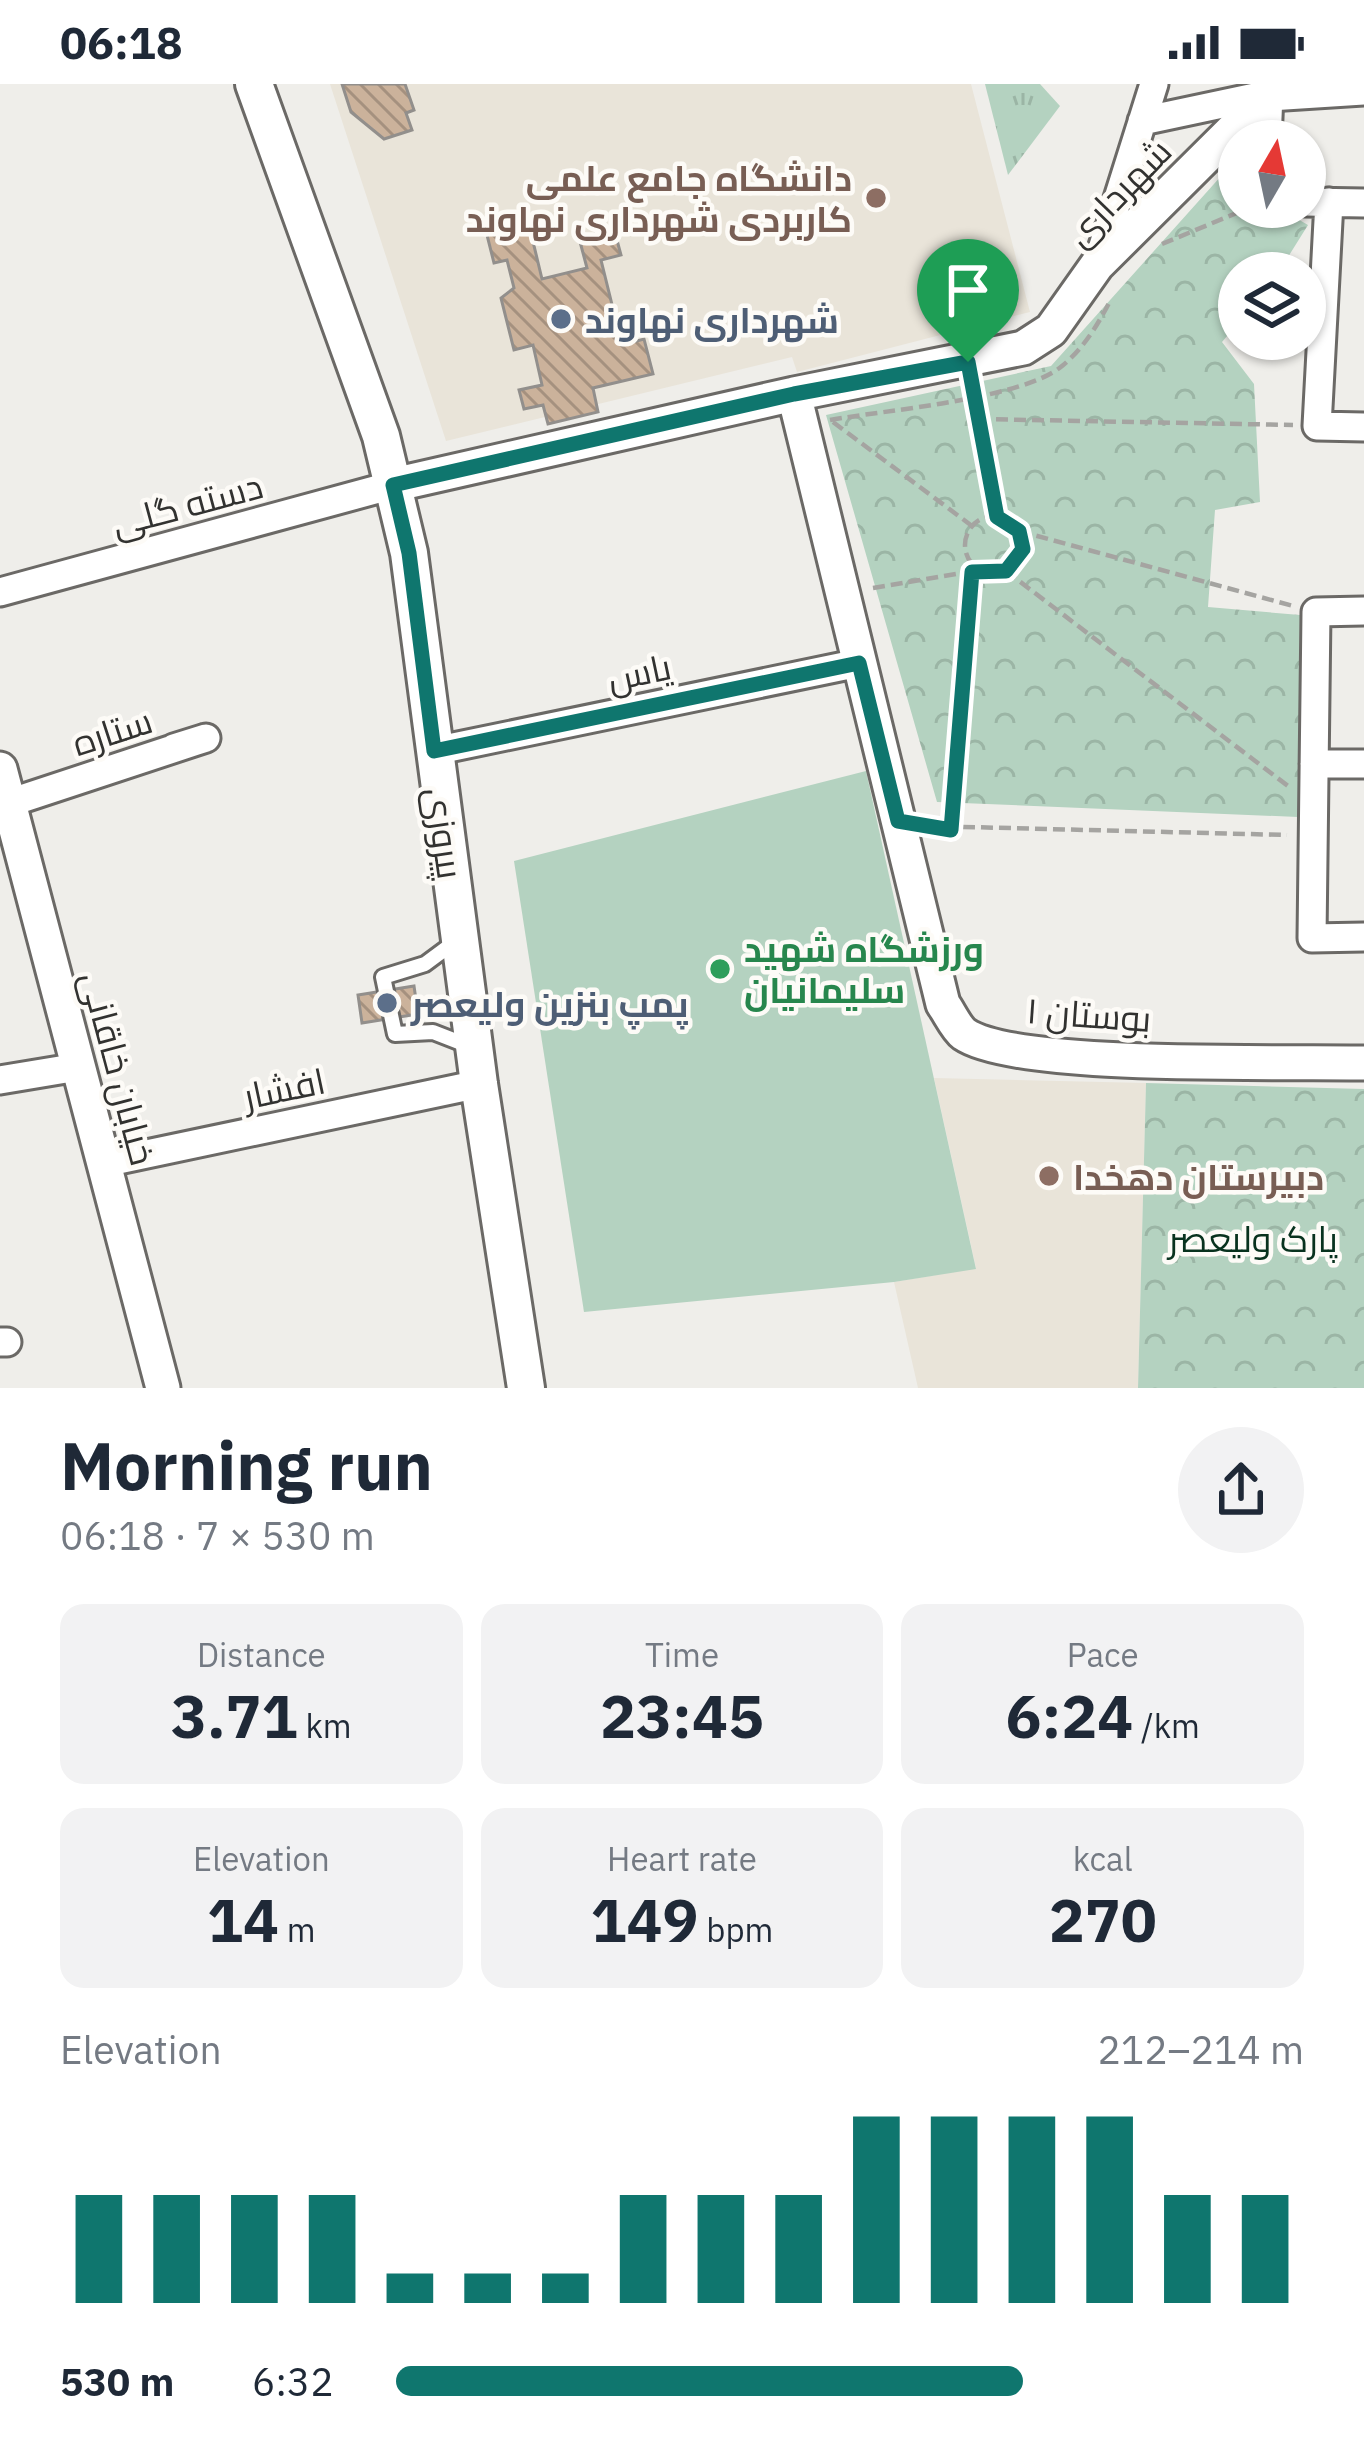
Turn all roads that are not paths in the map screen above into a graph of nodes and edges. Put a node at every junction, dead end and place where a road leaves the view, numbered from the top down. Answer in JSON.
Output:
{"nodes":[{"id":1,"x":254,"y":84,"type":"edge"},
{"id":2,"x":1154,"y":84,"type":"edge"},
{"id":3,"x":1364,"y":88,"type":"edge"},
{"id":4,"x":1269,"y":94,"type":"junction"},
{"id":5,"x":1268,"y":120,"type":"edge"},
{"id":6,"x":1142,"y":121,"type":"junction"},
{"id":7,"x":1326,"y":202,"type":"edge"},
{"id":8,"x":1364,"y":203,"type":"edge"},
{"id":9,"x":1317,"y":228,"type":"edge"},
{"id":10,"x":1097,"y":265,"type":"junction"},
{"id":11,"x":794,"y":394,"type":"junction"},
{"id":12,"x":1364,"y":427,"type":"edge"},
{"id":13,"x":393,"y":485,"type":"junction"},
{"id":14,"x":0,"y":592,"type":"edge"},
{"id":15,"x":1364,"y":611,"type":"edge"},
{"id":16,"x":859,"y":663,"type":"junction"},
{"id":17,"x":174,"y":748,"type":"dead end"},
{"id":18,"x":434,"y":751,"type":"junction"},
{"id":19,"x":1314,"y":764,"type":"junction"},
{"id":20,"x":1364,"y":764,"type":"edge"},
{"id":21,"x":0,"y":769,"type":"edge"},
{"id":22,"x":9,"y":803,"type":"junction"},
{"id":23,"x":10,"y":848,"type":"edge"},
{"id":24,"x":1364,"y":937,"type":"edge"},
{"id":25,"x":459,"y":939,"type":"junction"},
{"id":26,"x":1364,"y":1063,"type":"edge"},
{"id":27,"x":476,"y":1066,"type":"junction"},
{"id":28,"x":78,"y":1067,"type":"junction"},
{"id":29,"x":0,"y":1080,"type":"edge"},
{"id":30,"x":104,"y":1163,"type":"junction"},
{"id":31,"x":163,"y":1388,"type":"edge"},
{"id":32,"x":526,"y":1388,"type":"edge"}],
"edges":[{"from":1,"to":13,"type":"main road","name":"پیروزی"},
{"from":2,"to":6,"type":"street"},
{"from":3,"to":4,"type":"street"},
{"from":4,"to":5,"type":"street"},
{"from":4,"to":6,"type":"street"},
{"from":4,"to":10,"type":"street","name":"شهرداری"},
{"from":6,"to":10,"type":"street"},
{"from":7,"to":8,"type":"street"},
{"from":9,"to":12,"type":"street"},
{"from":10,"to":11,"type":"street","name":"شهرداری"},
{"from":11,"to":13,"type":"street","name":"شهرداری"},
{"from":11,"to":16,"type":"street"},
{"from":13,"to":14,"type":"street","name":"دسته گلی"},
{"from":13,"to":18,"type":"main road","name":"پیروزی"},
{"from":15,"to":19,"type":"street"},
{"from":16,"to":18,"type":"street","name":"یاس"},
{"from":16,"to":26,"type":"street","name":"بوستان ۱"},
{"from":17,"to":22,"type":"street","name":"ستاره"},
{"from":18,"to":25,"type":"main road","name":"پیروزی"},
{"from":19,"to":20,"type":"street"},
{"from":19,"to":24,"type":"street"},
{"from":21,"to":22,"type":"street","name":"خیابان خاقانی"},
{"from":22,"to":23,"type":"street","name":"خیابان خاقانی"},
{"from":23,"to":28,"type":"street","name":"خیابان خاقانی"},
{"from":25,"to":27,"type":"main road","name":"پیروزی"},
{"from":25,"to":27,"type":"lane"},
{"from":27,"to":30,"type":"street","name":"افشار"},
{"from":27,"to":32,"type":"main road","name":"پیروزی"},
{"from":28,"to":29,"type":"street"},
{"from":28,"to":30,"type":"street","name":"خیابان خاقانی"},
{"from":30,"to":31,"type":"street","name":"خیابان خاقانی"}]}
